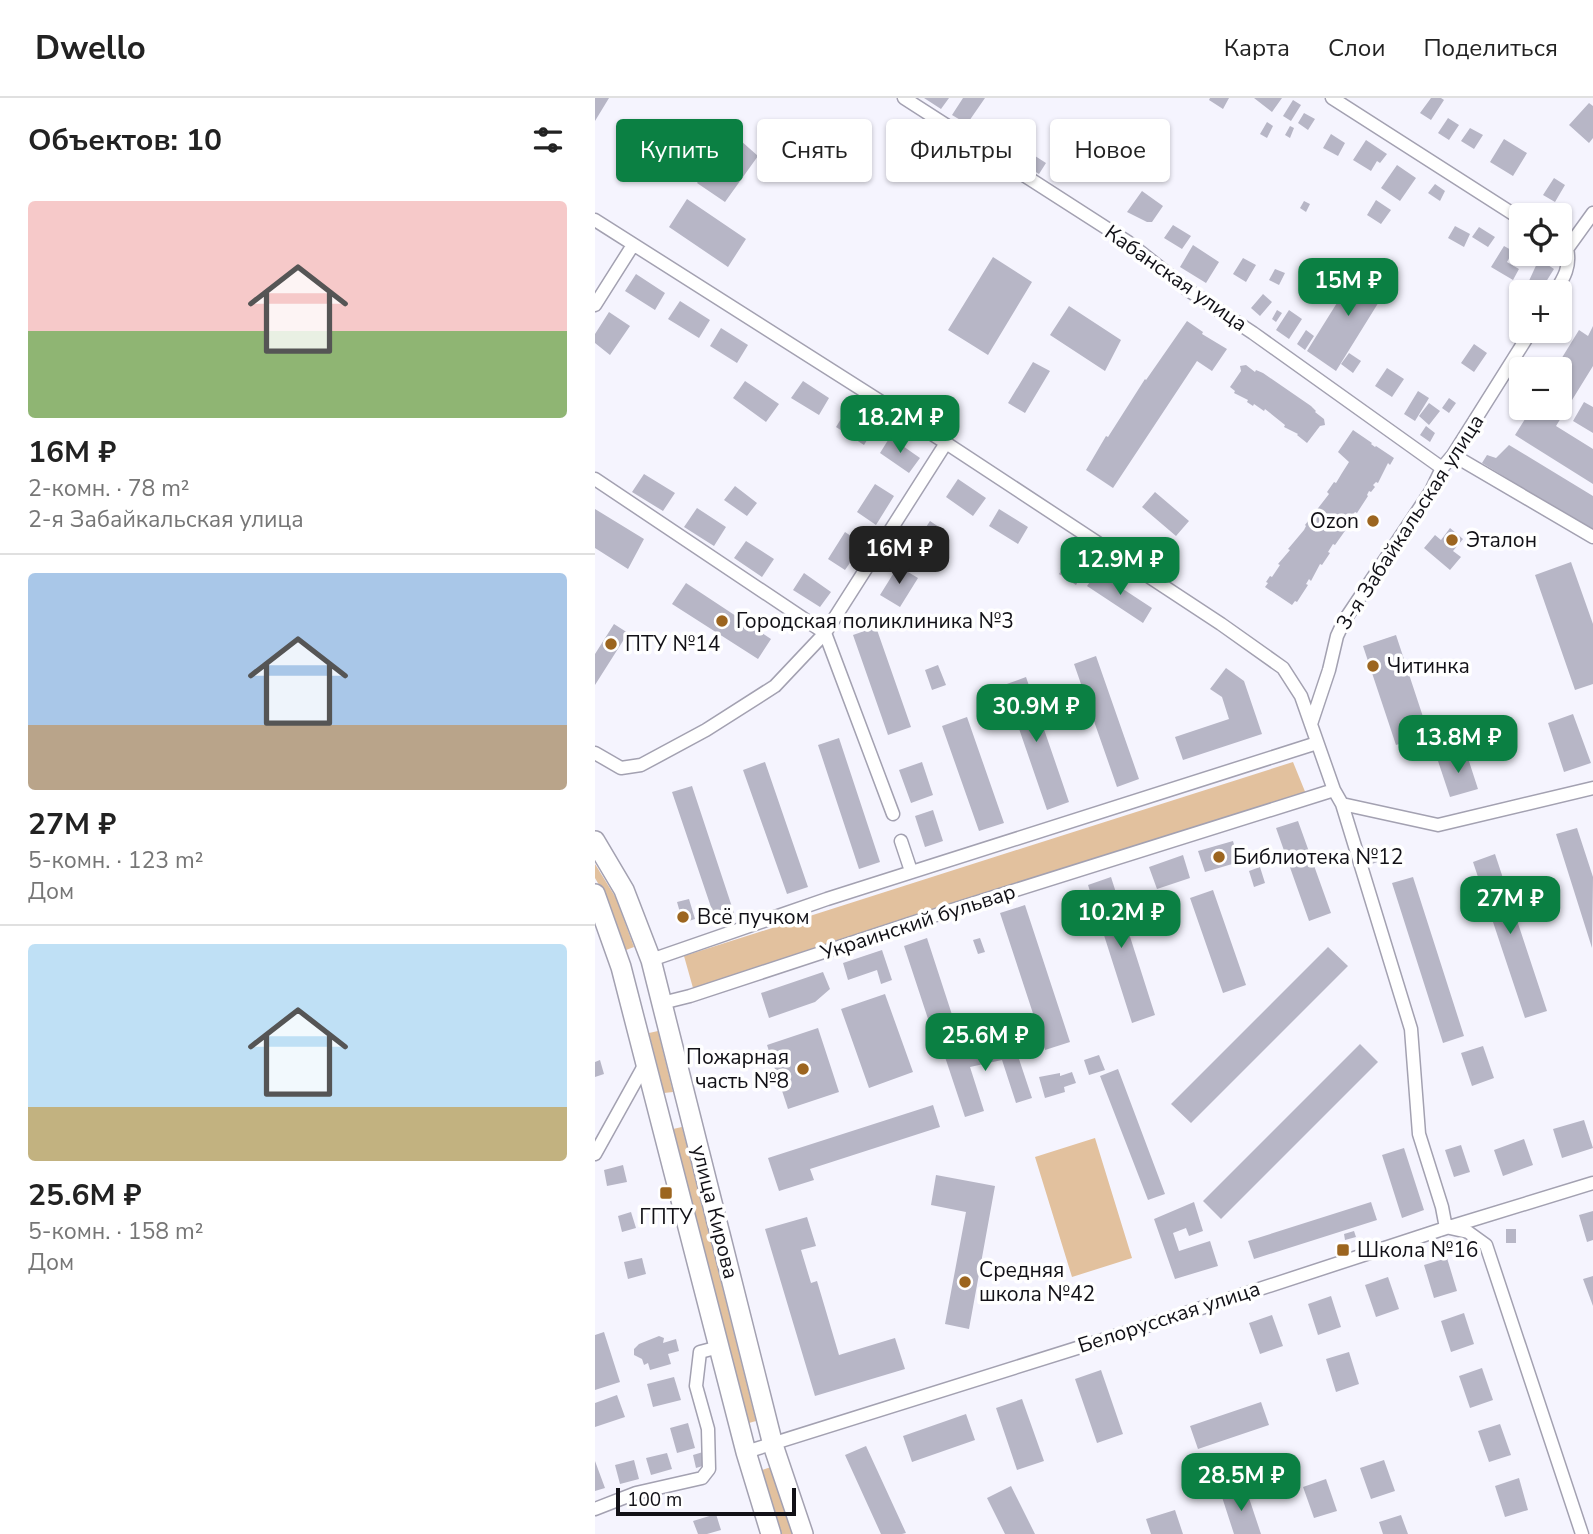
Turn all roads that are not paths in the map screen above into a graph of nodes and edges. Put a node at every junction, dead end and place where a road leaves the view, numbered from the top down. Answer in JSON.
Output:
{"nodes":[{"id":1,"x":904,"y":98,"type":"edge"},
{"id":2,"x":1332,"y":98,"type":"edge"},
{"id":3,"x":1509,"y":211,"type":"edge"},
{"id":4,"x":1593,"y":213,"type":"edge"},
{"id":5,"x":595,"y":220,"type":"edge"},
{"id":6,"x":1572,"y":236,"type":"edge"},
{"id":7,"x":633,"y":245,"type":"junction"},
{"id":8,"x":595,"y":305,"type":"edge"},
{"id":9,"x":1523,"y":343,"type":"edge"},
{"id":10,"x":946,"y":443,"type":"junction"},
{"id":11,"x":1453,"y":455,"type":"junction"},
{"id":12,"x":1442,"y":468,"type":"junction"},
{"id":13,"x":595,"y":479,"type":"edge"},
{"id":14,"x":1593,"y":537,"type":"edge"},
{"id":15,"x":825,"y":633,"type":"junction"},
{"id":16,"x":1311,"y":724,"type":"junction"},
{"id":17,"x":1317,"y":743,"type":"junction"},
{"id":18,"x":595,"y":753,"type":"edge"},
{"id":19,"x":1593,"y":788,"type":"edge"},
{"id":20,"x":1334,"y":790,"type":"junction"},
{"id":21,"x":1342,"y":804,"type":"junction"},
{"id":22,"x":893,"y":814,"type":"dead end"},
{"id":23,"x":595,"y":841,"type":"edge"},
{"id":24,"x":901,"y":842,"type":"dead end"},
{"id":25,"x":911,"y":871,"type":"junction"},
{"id":26,"x":597,"y":897,"type":"edge"},
{"id":27,"x":650,"y":960,"type":"junction"},
{"id":28,"x":621,"y":967,"type":"junction"},
{"id":29,"x":662,"y":1003,"type":"junction"},
{"id":30,"x":632,"y":1010,"type":"junction"},
{"id":31,"x":645,"y":1064,"type":"junction"},
{"id":32,"x":595,"y":1154,"type":"edge"},
{"id":33,"x":1593,"y":1183,"type":"edge"},
{"id":34,"x":1446,"y":1228,"type":"junction"},
{"id":35,"x":719,"y":1347,"type":"junction"},
{"id":36,"x":773,"y":1445,"type":"junction"},
{"id":37,"x":746,"y":1452,"type":"junction"},
{"id":38,"x":595,"y":1509,"type":"edge"},
{"id":39,"x":771,"y":1534,"type":"edge"},
{"id":40,"x":803,"y":1534,"type":"edge"},
{"id":41,"x":1582,"y":1534,"type":"edge"}],
"edges":[{"from":1,"to":12,"type":"street","name":"Кабанская улица"},
{"from":2,"to":3,"type":"street"},
{"from":4,"to":6,"type":"street"},
{"from":5,"to":7,"type":"street"},
{"from":7,"to":8,"type":"street"},
{"from":7,"to":10,"type":"street"},
{"from":9,"to":11,"type":"street","name":"3-я Забайкальская улица"},
{"from":10,"to":15,"type":"street"},
{"from":10,"to":16,"type":"street"},
{"from":11,"to":12,"type":"street","name":"3-я Забайкальская улица"},
{"from":11,"to":14,"type":"street"},
{"from":12,"to":16,"type":"street","name":"3-я Забайкальская улица"},
{"from":13,"to":15,"type":"street"},
{"from":15,"to":18,"type":"street"},
{"from":15,"to":22,"type":"street"},
{"from":16,"to":17,"type":"street"},
{"from":17,"to":20,"type":"street"},
{"from":17,"to":25,"type":"street"},
{"from":19,"to":21,"type":"street"},
{"from":20,"to":21,"type":"street"},
{"from":20,"to":29,"type":"street","name":"Украинский бульвар"},
{"from":21,"to":34,"type":"street"},
{"from":23,"to":27,"type":"main road","name":"улица Кирова"},
{"from":24,"to":25,"type":"street"},
{"from":25,"to":27,"type":"street"},
{"from":26,"to":28,"type":"main road","name":"улица Кирова"},
{"from":27,"to":28,"type":"main road"},
{"from":27,"to":29,"type":"main road","name":"улица Кирова"},
{"from":28,"to":30,"type":"main road","name":"улица Кирова"},
{"from":29,"to":30,"type":"main road"},
{"from":29,"to":36,"type":"main road","name":"улица Кирова"},
{"from":30,"to":31,"type":"main road","name":"улица Кирова"},
{"from":31,"to":32,"type":"street"},
{"from":31,"to":35,"type":"main road","name":"улица Кирова"},
{"from":33,"to":34,"type":"street","name":"Белорусская улица"},
{"from":34,"to":36,"type":"street","name":"Белорусская улица"},
{"from":34,"to":41,"type":"street"},
{"from":35,"to":37,"type":"main road","name":"улица Кирова"},
{"from":35,"to":38,"type":"street"},
{"from":36,"to":37,"type":"street","name":"Белорусская улица"},
{"from":36,"to":40,"type":"main road","name":"улица Кирова"},
{"from":37,"to":39,"type":"main road","name":"улица Кирова"}]}
